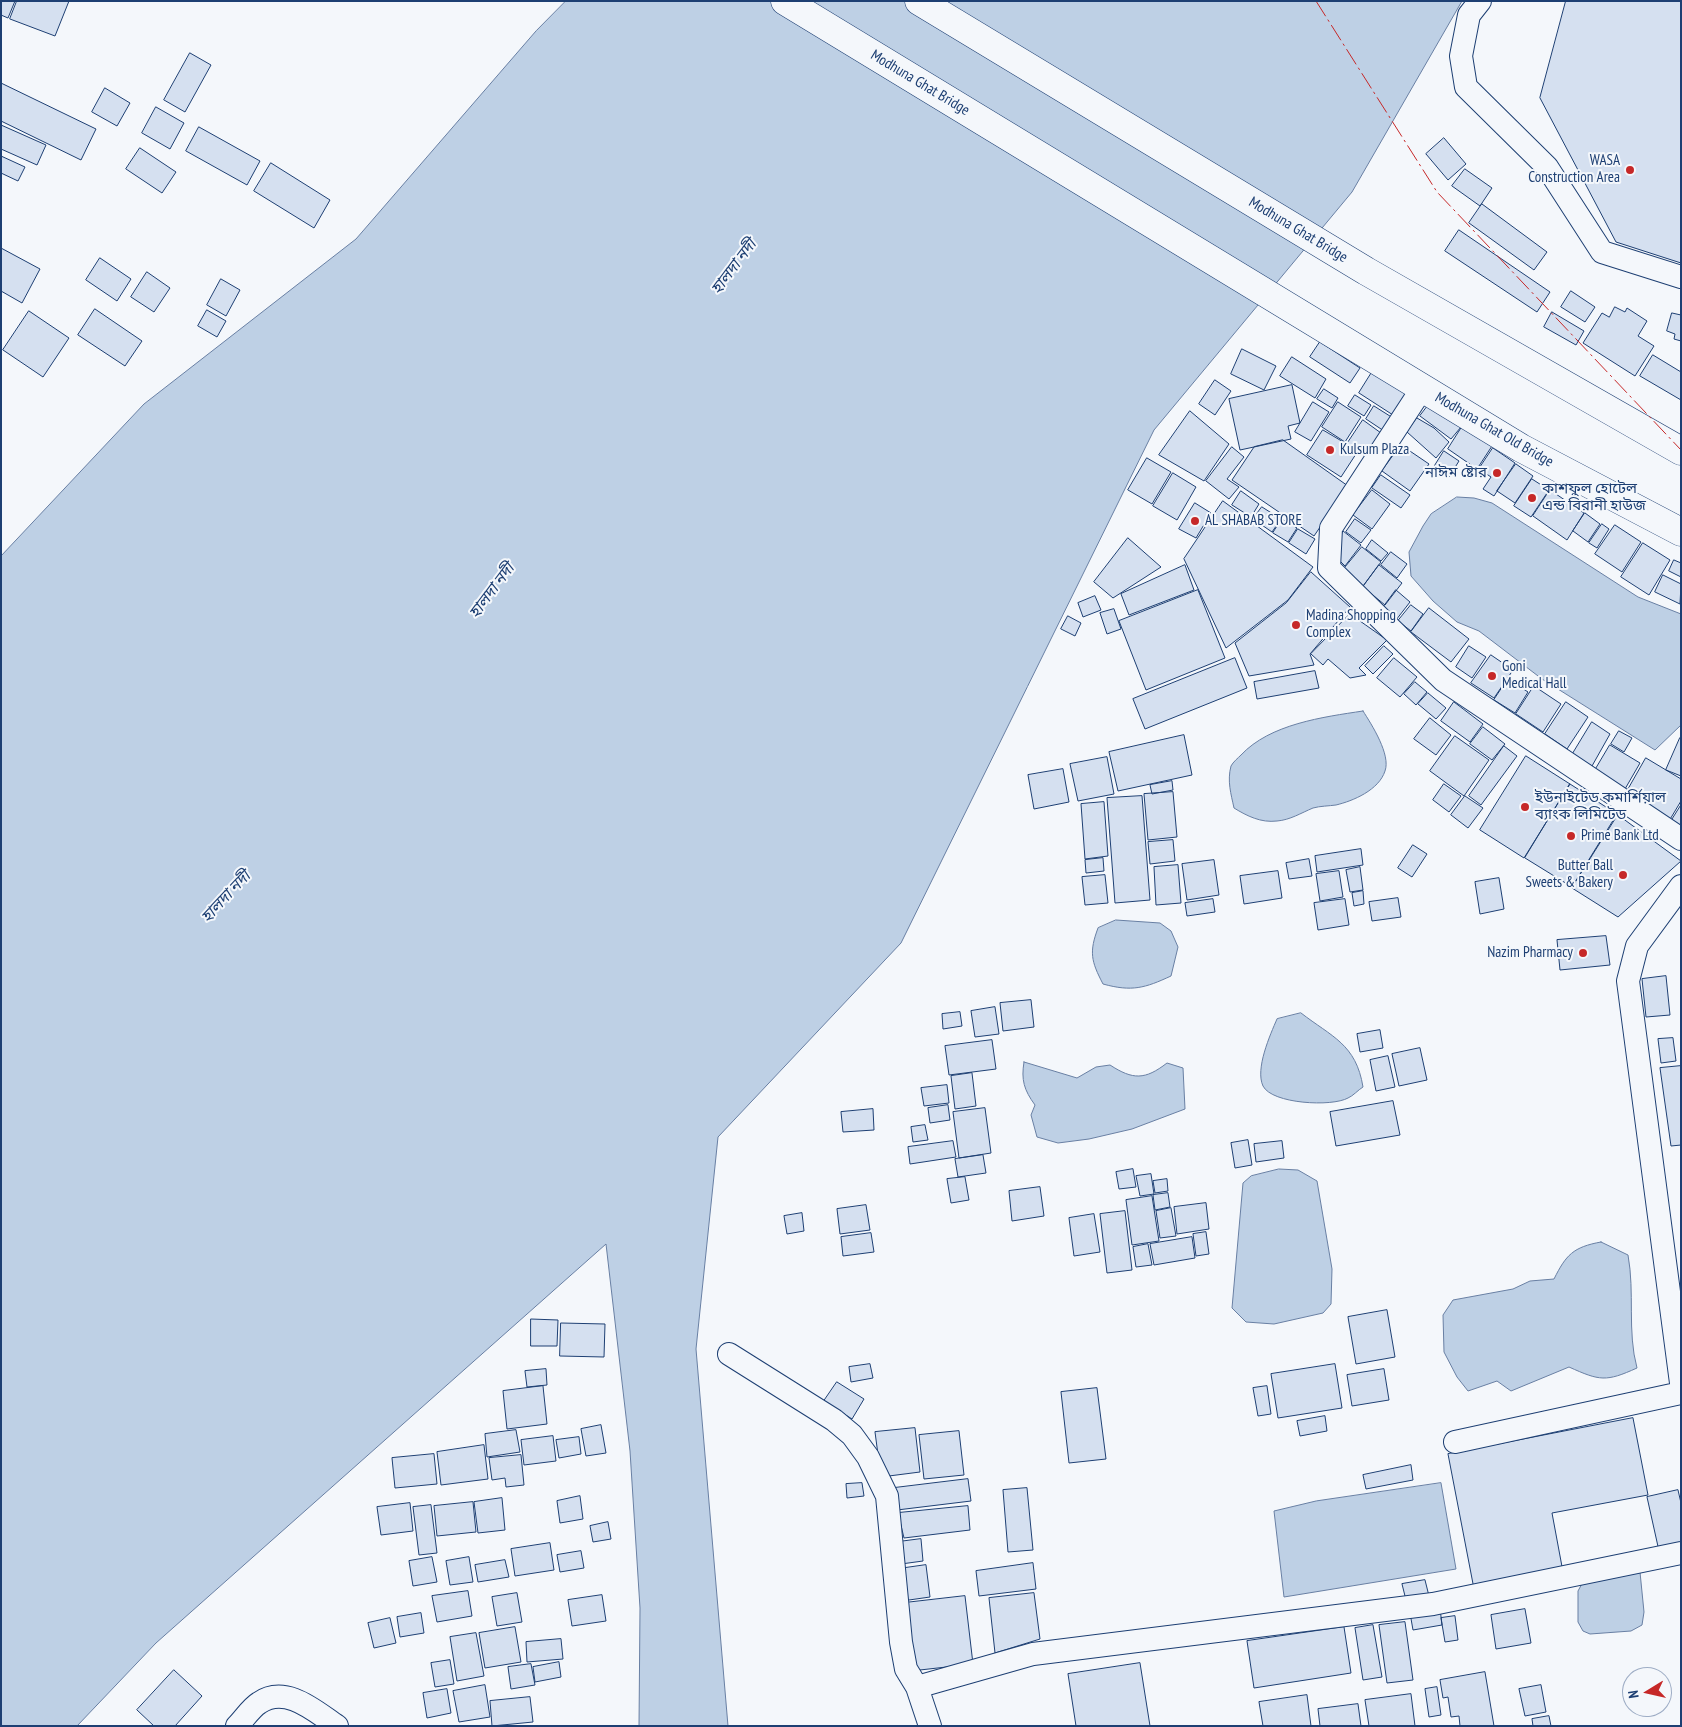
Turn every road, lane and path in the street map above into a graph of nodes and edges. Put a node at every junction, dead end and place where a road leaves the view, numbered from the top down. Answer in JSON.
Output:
{"nodes":[{"id":1,"x":786,"y":1,"type":"edge"},
{"id":2,"x":919,"y":1,"type":"edge"},
{"id":3,"x":1480,"y":1,"type":"edge"},
{"id":4,"x":1681,"y":277,"type":"edge"},
{"id":5,"x":1312,"y":320,"type":"joint"},
{"id":6,"x":1423,"y":387,"type":"junction"},
{"id":7,"x":1681,"y":451,"type":"edge"},
{"id":8,"x":1681,"y":532,"type":"edge"},
{"id":9,"x":1681,"y":839,"type":"edge"},
{"id":10,"x":1681,"y":886,"type":"edge"},
{"id":11,"x":729,"y":1354,"type":"dead end"},
{"id":12,"x":1681,"y":1383,"type":"edge"},
{"id":13,"x":1681,"y":1393,"type":"edge"},
{"id":14,"x":1455,"y":1442,"type":"dead end"},
{"id":15,"x":1681,"y":1553,"type":"edge"},
{"id":16,"x":917,"y":1687,"type":"junction"},
{"id":17,"x":237,"y":1726,"type":"edge"},
{"id":18,"x":337,"y":1726,"type":"edge"},
{"id":19,"x":930,"y":1726,"type":"edge"}],
"edges":[{"from":1,"to":5,"type":"main road","name":"Modhuna Ghat Bridge"},
{"from":2,"to":7,"type":"main road","name":"Modhuna Ghat Bridge"},
{"from":3,"to":4,"type":"street"},
{"from":5,"to":6,"type":"main road","name":"Modhuna Ghat Old Bridge"},
{"from":6,"to":8,"type":"main road","name":"Modhuna Ghat Old Bridge"},
{"from":6,"to":9,"type":"street"},
{"from":10,"to":12,"type":"street"},
{"from":11,"to":16,"type":"street"},
{"from":13,"to":14,"type":"street"},
{"from":15,"to":16,"type":"street"},
{"from":16,"to":19,"type":"street"},
{"from":17,"to":18,"type":"street"}]}
